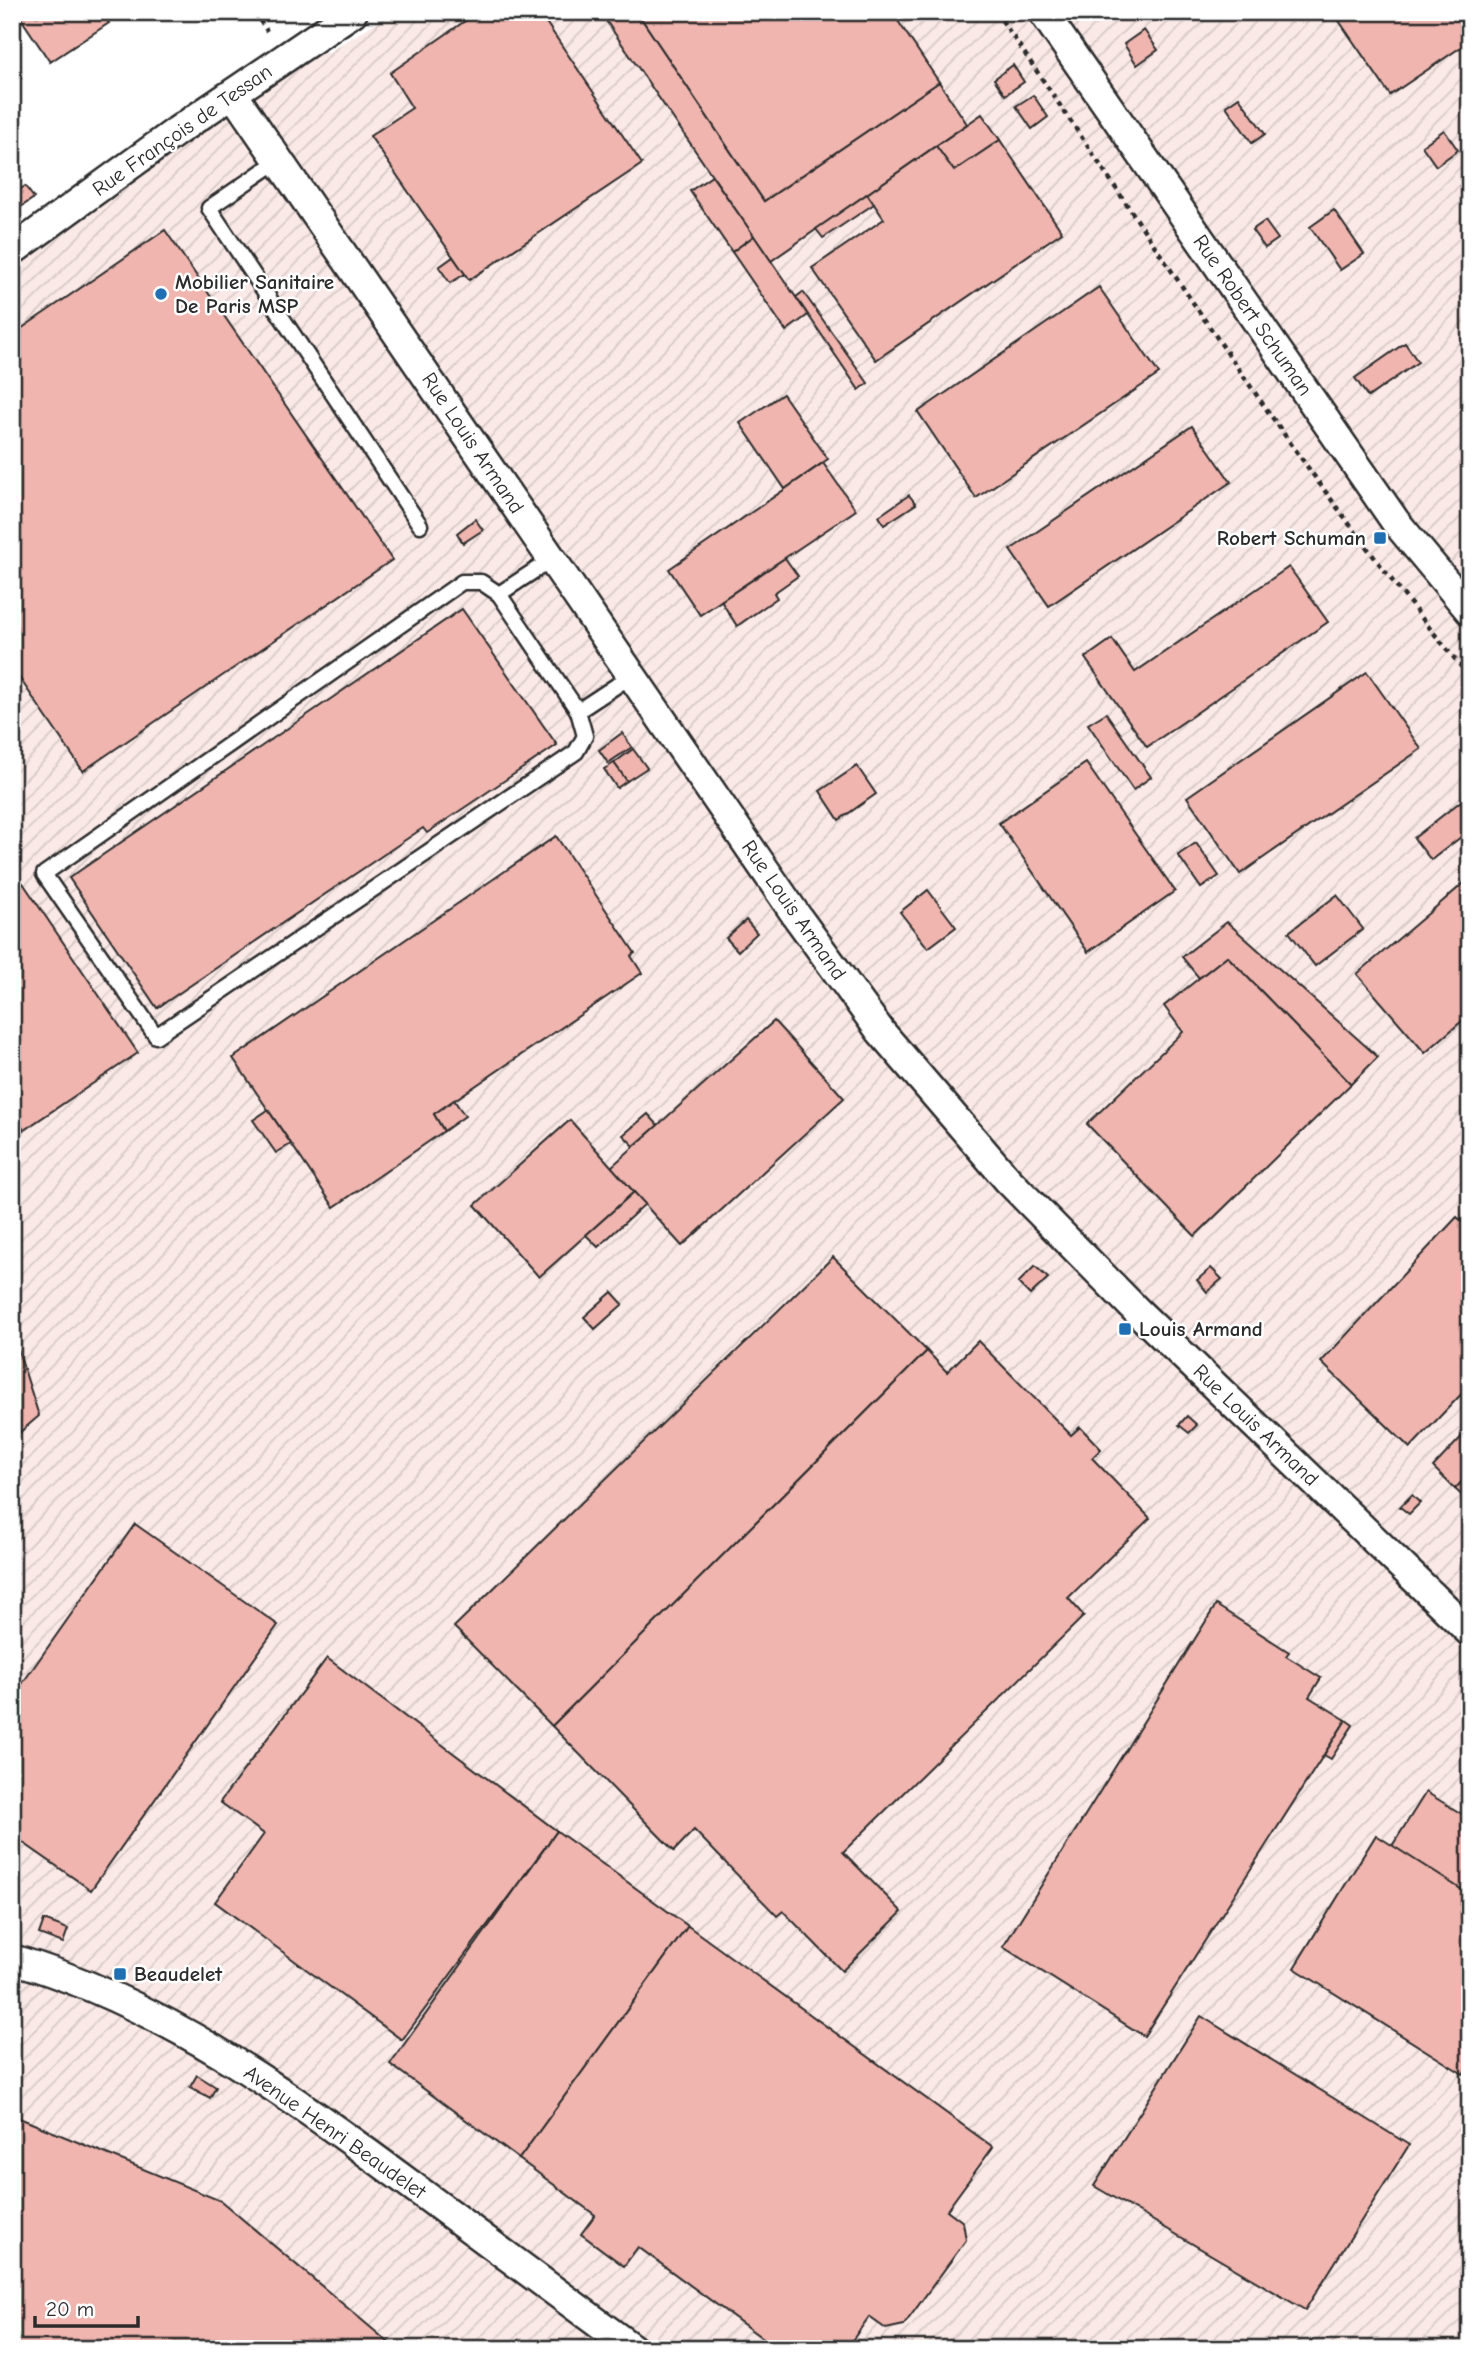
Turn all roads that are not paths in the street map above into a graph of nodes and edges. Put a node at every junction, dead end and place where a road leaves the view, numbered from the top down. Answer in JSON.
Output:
{"nodes":[{"id":1,"x":352,"y":12,"type":"edge"},
{"id":2,"x":1044,"y":12,"type":"edge"},
{"id":3,"x":233,"y":94,"type":"junction"},
{"id":4,"x":279,"y":160,"type":"junction"},
{"id":5,"x":12,"y":251,"type":"edge"},
{"id":6,"x":420,"y":525,"type":"dead end"},
{"id":7,"x":552,"y":559,"type":"junction"},
{"id":8,"x":499,"y":594,"type":"junction"},
{"id":9,"x":1470,"y":611,"type":"edge"},
{"id":10,"x":631,"y":676,"type":"junction"},
{"id":11,"x":579,"y":711,"type":"junction"},
{"id":12,"x":1470,"y":1632,"type":"edge"},
{"id":13,"x":12,"y":1959,"type":"edge"},
{"id":14,"x":633,"y":2349,"type":"edge"}],
"edges":[{"from":1,"to":3,"type":"street","name":"Rue François de Tessan"},
{"from":2,"to":9,"type":"street","name":"Rue Robert Schuman"},
{"from":3,"to":4,"type":"street","name":"Rue Louis Armand"},
{"from":3,"to":5,"type":"street","name":"Rue François de Tessan"},
{"from":4,"to":6,"type":"lane"},
{"from":4,"to":7,"type":"street","name":"Rue Louis Armand"},
{"from":7,"to":8,"type":"lane"},
{"from":7,"to":10,"type":"street","name":"Rue Louis Armand"},
{"from":8,"to":11,"type":"lane"},
{"from":8,"to":11,"type":"lane"},
{"from":10,"to":11,"type":"lane"},
{"from":10,"to":12,"type":"street","name":"Rue Louis Armand"},
{"from":13,"to":14,"type":"street","name":"Avenue Henri Beaudelet"}]}
